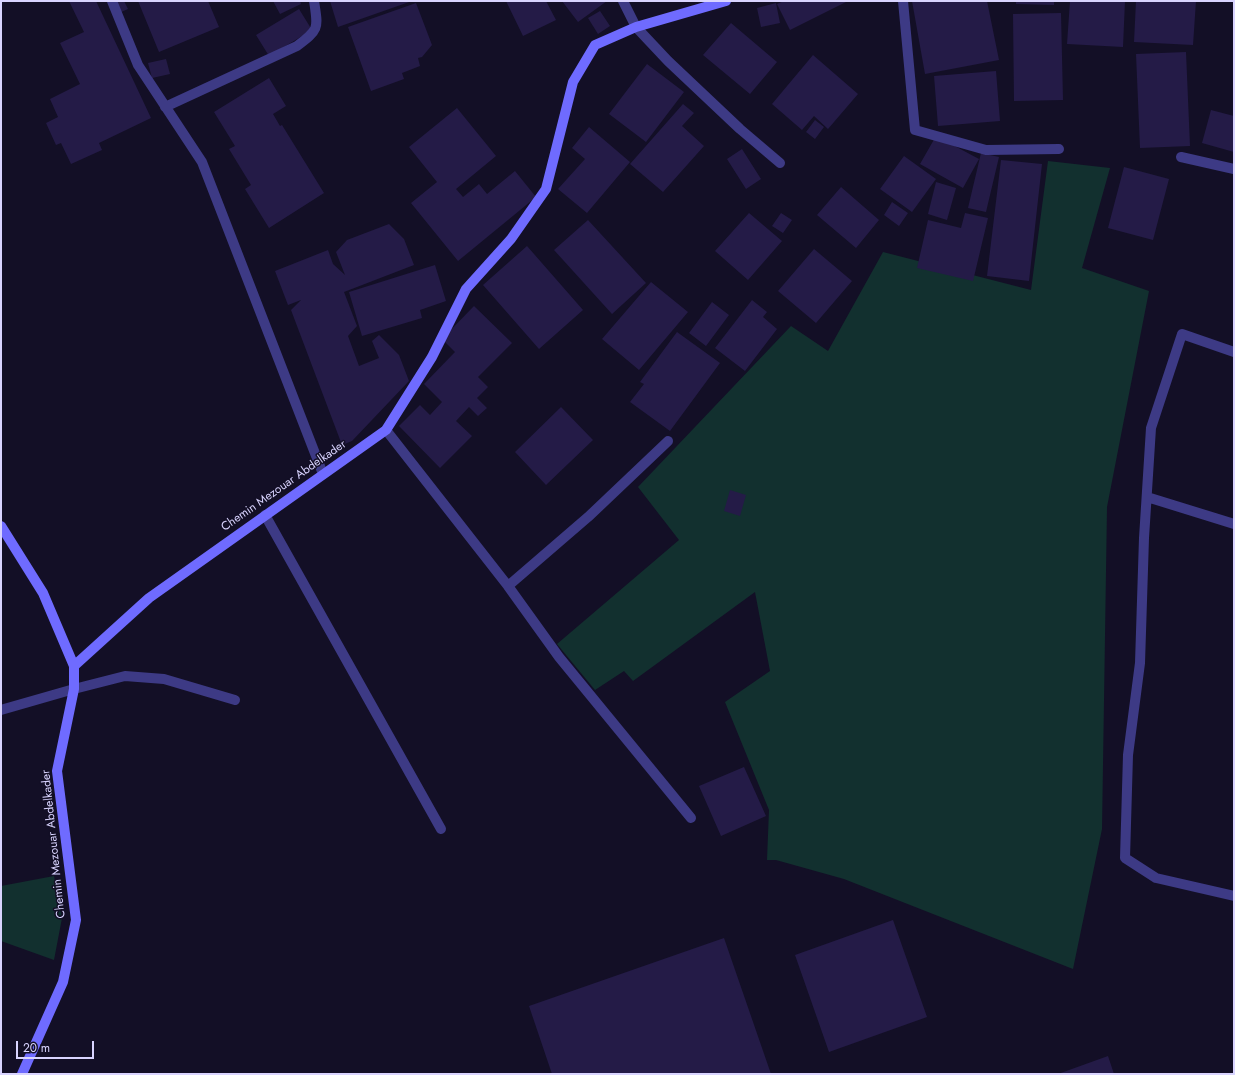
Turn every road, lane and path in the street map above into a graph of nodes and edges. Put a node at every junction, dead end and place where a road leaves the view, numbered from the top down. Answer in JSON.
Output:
{"nodes":[{"id":1,"x":112,"y":1,"type":"edge"},
{"id":2,"x":314,"y":1,"type":"edge"},
{"id":3,"x":623,"y":1,"type":"edge"},
{"id":4,"x":726,"y":1,"type":"edge"},
{"id":5,"x":903,"y":1,"type":"edge"},
{"id":6,"x":636,"y":27,"type":"junction"},
{"id":7,"x":165,"y":107,"type":"junction"},
{"id":8,"x":1059,"y":149,"type":"dead end"},
{"id":9,"x":1181,"y":157,"type":"dead end"},
{"id":10,"x":780,"y":164,"type":"dead end"},
{"id":11,"x":1234,"y":169,"type":"edge"},
{"id":12,"x":1234,"y":352,"type":"edge"},
{"id":13,"x":386,"y":430,"type":"junction"},
{"id":14,"x":668,"y":441,"type":"dead end"},
{"id":15,"x":323,"y":474,"type":"junction"},
{"id":16,"x":1146,"y":497,"type":"junction"},
{"id":17,"x":265,"y":515,"type":"junction"},
{"id":18,"x":1234,"y":524,"type":"edge"},
{"id":19,"x":1,"y":526,"type":"edge"},
{"id":20,"x":508,"y":586,"type":"junction"},
{"id":21,"x":74,"y":666,"type":"junction"},
{"id":22,"x":74,"y":689,"type":"junction"},
{"id":23,"x":235,"y":700,"type":"dead end"},
{"id":24,"x":1,"y":710,"type":"edge"},
{"id":25,"x":691,"y":818,"type":"dead end"},
{"id":26,"x":441,"y":828,"type":"dead end"},
{"id":27,"x":1234,"y":896,"type":"edge"},
{"id":28,"x":22,"y":1074,"type":"edge"}],
"edges":[{"from":1,"to":7,"type":"street"},
{"from":2,"to":7,"type":"street"},
{"from":3,"to":6,"type":"street"},
{"from":4,"to":6,"type":"street","name":"Chemin Mezouar Abdelkader"},
{"from":5,"to":8,"type":"street"},
{"from":6,"to":10,"type":"street"},
{"from":6,"to":13,"type":"street","name":"Chemin Mezouar Abdelkader"},
{"from":7,"to":15,"type":"street"},
{"from":9,"to":11,"type":"street"},
{"from":12,"to":16,"type":"street"},
{"from":13,"to":15,"type":"street","name":"Chemin Mezouar Abdelkader"},
{"from":13,"to":20,"type":"street"},
{"from":14,"to":20,"type":"street"},
{"from":15,"to":17,"type":"street","name":"Chemin Mezouar Abdelkader"},
{"from":16,"to":18,"type":"street"},
{"from":16,"to":27,"type":"street"},
{"from":17,"to":21,"type":"street","name":"Chemin Mezouar Abdelkader"},
{"from":17,"to":26,"type":"street"},
{"from":19,"to":21,"type":"street"},
{"from":20,"to":25,"type":"street"},
{"from":21,"to":22,"type":"street","name":"Chemin Mezouar Abdelkader"},
{"from":22,"to":23,"type":"street"},
{"from":22,"to":24,"type":"street"},
{"from":22,"to":28,"type":"street","name":"Chemin Mezouar Abdelkader"}]}
